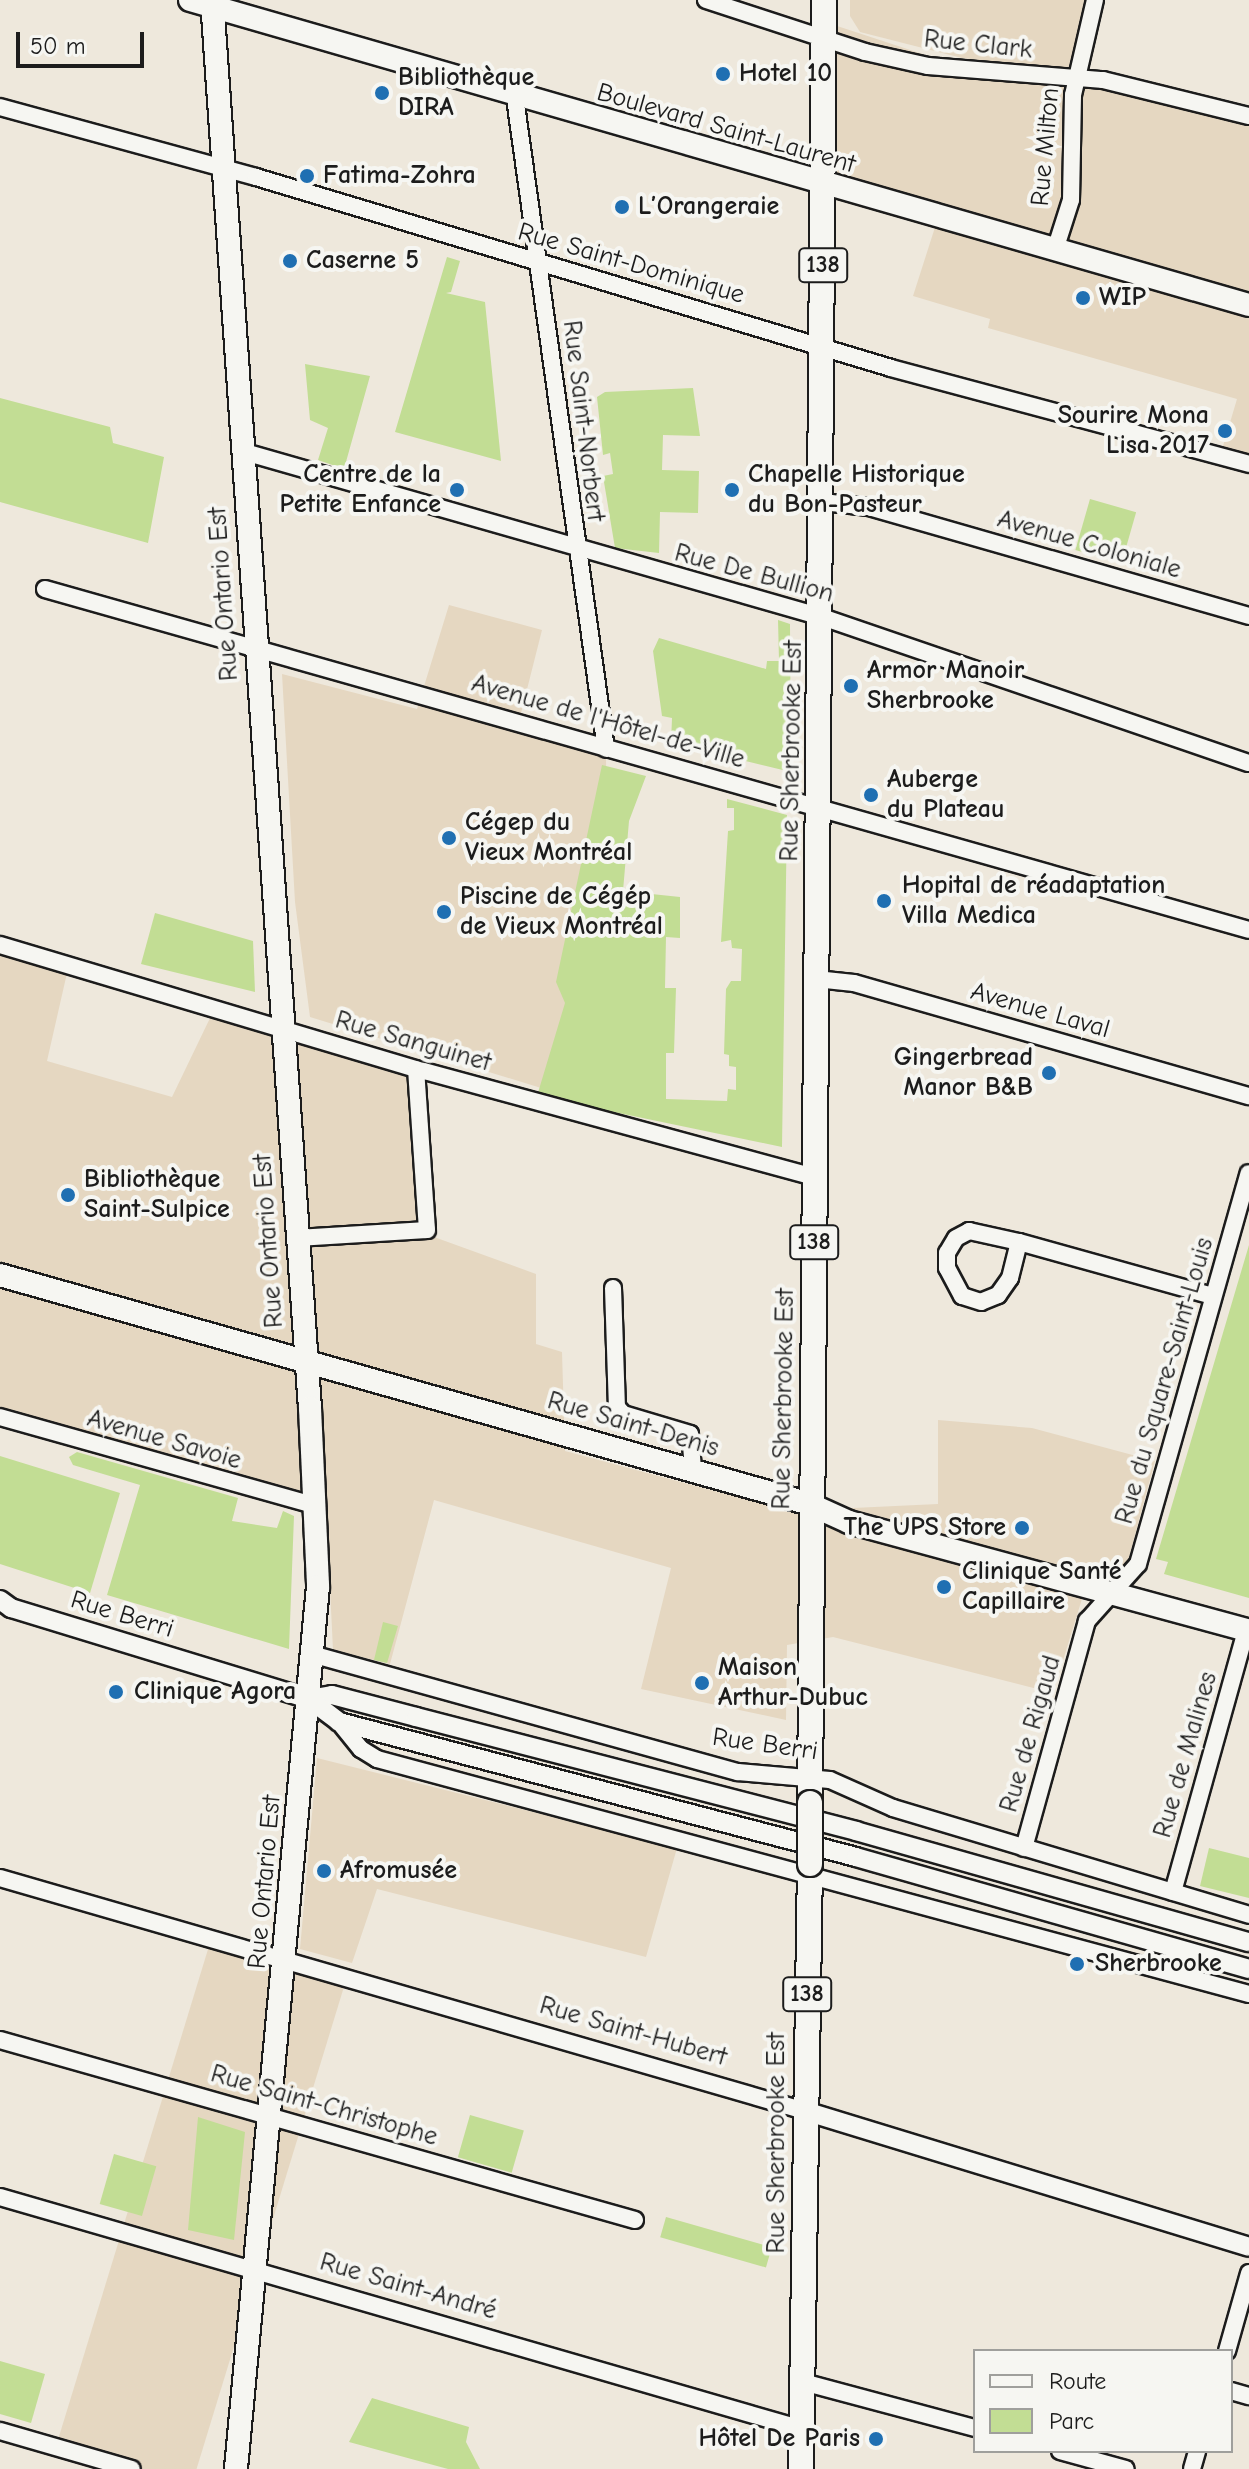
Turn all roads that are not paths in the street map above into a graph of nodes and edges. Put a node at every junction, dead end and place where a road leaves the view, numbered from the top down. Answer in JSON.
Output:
{"nodes":[{"id":1,"x":706,"y":0,"type":"edge"},
{"id":2,"x":824,"y":0,"type":"edge"},
{"id":3,"x":1095,"y":0,"type":"edge"},
{"id":4,"x":204,"y":2,"type":"edge"},
{"id":5,"x":824,"y":37,"type":"junction"},
{"id":6,"x":1076,"y":78,"type":"junction"},
{"id":7,"x":515,"y":98,"type":"junction"},
{"id":8,"x":0,"y":107,"type":"edge"},
{"id":9,"x":1249,"y":116,"type":"edge"},
{"id":10,"x":221,"y":170,"type":"junction"},
{"id":11,"x":823,"y":185,"type":"junction"},
{"id":12,"x":1055,"y":250,"type":"junction"},
{"id":13,"x":537,"y":261,"type":"junction"},
{"id":14,"x":1249,"y":305,"type":"edge"},
{"id":15,"x":823,"y":346,"type":"junction"},
{"id":16,"x":241,"y":451,"type":"junction"},
{"id":17,"x":1249,"y":464,"type":"edge"},
{"id":18,"x":822,"y":502,"type":"junction"},
{"id":19,"x":576,"y":550,"type":"junction"},
{"id":20,"x":45,"y":589,"type":"dead end"},
{"id":21,"x":1249,"y":616,"type":"edge"},
{"id":22,"x":822,"y":617,"type":"junction"},
{"id":23,"x":255,"y":647,"type":"junction"},
{"id":24,"x":606,"y":749,"type":"junction"},
{"id":25,"x":1249,"y":763,"type":"edge"},
{"id":26,"x":819,"y":805,"type":"junction"},
{"id":27,"x":1249,"y":930,"type":"edge"},
{"id":28,"x":0,"y":945,"type":"edge"},
{"id":29,"x":816,"y":979,"type":"junction"},
{"id":30,"x":282,"y":1026,"type":"junction"},
{"id":31,"x":416,"y":1069,"type":"junction"},
{"id":32,"x":1249,"y":1096,"type":"edge"},
{"id":33,"x":1249,"y":1173,"type":"edge"},
{"id":34,"x":815,"y":1177,"type":"junction"},
{"id":35,"x":297,"y":1238,"type":"junction"},
{"id":36,"x":1019,"y":1242,"type":"junction"},
{"id":37,"x":0,"y":1275,"type":"edge"},
{"id":38,"x":613,"y":1288,"type":"dead end"},
{"id":39,"x":1213,"y":1296,"type":"junction"},
{"id":40,"x":306,"y":1362,"type":"junction"},
{"id":41,"x":0,"y":1417,"type":"edge"},
{"id":42,"x":693,"y":1472,"type":"junction"},
{"id":43,"x":811,"y":1504,"type":"junction"},
{"id":44,"x":316,"y":1506,"type":"junction"},
{"id":45,"x":1111,"y":1593,"type":"junction"},
{"id":46,"x":4,"y":1606,"type":"edge"},
{"id":47,"x":1247,"y":1631,"type":"edge"},
{"id":48,"x":315,"y":1655,"type":"junction"},
{"id":49,"x":309,"y":1699,"type":"junction"},
{"id":50,"x":339,"y":1722,"type":"junction"},
{"id":51,"x":810,"y":1776,"type":"junction"},
{"id":52,"x":1024,"y":1848,"type":"junction"},
{"id":53,"x":809,"y":1871,"type":"junction"},
{"id":54,"x":0,"y":1878,"type":"edge"},
{"id":55,"x":1173,"y":1892,"type":"junction"},
{"id":56,"x":1249,"y":1915,"type":"edge"},
{"id":57,"x":1249,"y":1942,"type":"edge"},
{"id":58,"x":286,"y":1959,"type":"junction"},
{"id":59,"x":1249,"y":1969,"type":"edge"},
{"id":60,"x":1249,"y":1994,"type":"edge"},
{"id":61,"x":0,"y":2040,"type":"edge"},
{"id":62,"x":805,"y":2111,"type":"junction"},
{"id":63,"x":270,"y":2116,"type":"junction"},
{"id":64,"x":0,"y":2197,"type":"edge"},
{"id":65,"x":635,"y":2220,"type":"dead end"},
{"id":66,"x":1249,"y":2247,"type":"edge"},
{"id":67,"x":257,"y":2269,"type":"junction"},
{"id":68,"x":1249,"y":2273,"type":"edge"},
{"id":69,"x":1228,"y":2349,"type":"edge"},
{"id":70,"x":803,"y":2382,"type":"junction"},
{"id":71,"x":973,"y":2427,"type":"edge"},
{"id":72,"x":802,"y":2429,"type":"junction"},
{"id":73,"x":0,"y":2431,"type":"edge"},
{"id":74,"x":1067,"y":2453,"type":"edge"},
{"id":75,"x":132,"y":2469,"type":"edge"},
{"id":76,"x":236,"y":2469,"type":"edge"},
{"id":77,"x":801,"y":2469,"type":"edge"},
{"id":78,"x":1126,"y":2469,"type":"edge"}],
"edges":[{"from":1,"to":5,"type":"street","name":"Rue Clark"},
{"from":2,"to":5,"type":"main road","number":"138"},
{"from":3,"to":6,"type":"street","name":"Rue Milton"},
{"from":4,"to":7,"type":"main road","name":"Boulevard Saint-Laurent"},
{"from":4,"to":10,"type":"main road","name":"Rue Ontario Est"},
{"from":5,"to":6,"type":"street","name":"Rue Clark"},
{"from":5,"to":11,"type":"main road","number":"138"},
{"from":6,"to":9,"type":"street","name":"Rue Clark"},
{"from":6,"to":12,"type":"street","name":"Rue Milton"},
{"from":7,"to":11,"type":"main road","name":"Boulevard Saint-Laurent"},
{"from":7,"to":13,"type":"street","name":"Rue Saint-Norbert"},
{"from":8,"to":10,"type":"street","name":"Rue Saint-Dominique"},
{"from":10,"to":13,"type":"street","name":"Rue Saint-Dominique"},
{"from":10,"to":16,"type":"main road","name":"Rue Ontario Est"},
{"from":11,"to":12,"type":"main road","name":"Boulevard Saint-Laurent"},
{"from":11,"to":15,"type":"main road","name":"Rue Sherbrooke Est","number":"138"},
{"from":12,"to":14,"type":"main road","name":"Boulevard Saint-Laurent"},
{"from":13,"to":15,"type":"street","name":"Rue Saint-Dominique"},
{"from":13,"to":19,"type":"street","name":"Rue Saint-Norbert"},
{"from":15,"to":17,"type":"street","name":"Rue Saint-Dominique"},
{"from":15,"to":18,"type":"main road","name":"Rue Sherbrooke Est","number":"138"},
{"from":16,"to":19,"type":"street","name":"Rue De Bullion"},
{"from":16,"to":23,"type":"main road","name":"Rue Ontario Est"},
{"from":18,"to":21,"type":"street","name":"Avenue Coloniale"},
{"from":18,"to":22,"type":"main road","name":"Rue Sherbrooke Est","number":"138"},
{"from":19,"to":22,"type":"street","name":"Rue De Bullion"},
{"from":19,"to":24,"type":"street","name":"Rue Saint-Norbert"},
{"from":20,"to":23,"type":"street","name":"Avenue de l'Hôtel-de-Ville"},
{"from":22,"to":25,"type":"street","name":"Rue De Bullion"},
{"from":22,"to":26,"type":"main road","name":"Rue Sherbrooke Est","number":"138"},
{"from":23,"to":24,"type":"street","name":"Avenue de l'Hôtel-de-Ville"},
{"from":23,"to":30,"type":"main road","name":"Rue Ontario Est"},
{"from":24,"to":26,"type":"street","name":"Avenue de l'Hôtel-de-Ville"},
{"from":26,"to":27,"type":"street","name":"Avenue de l'Hôtel-de-Ville"},
{"from":26,"to":29,"type":"main road","name":"Rue Sherbrooke Est","number":"138"},
{"from":28,"to":30,"type":"street","name":"Rue Sanguinet"},
{"from":29,"to":32,"type":"street","name":"Avenue Laval"},
{"from":29,"to":34,"type":"main road","name":"Rue Sherbrooke Est","number":"138"},
{"from":30,"to":31,"type":"street","name":"Rue Sanguinet"},
{"from":30,"to":35,"type":"main road","name":"Rue Ontario Est"},
{"from":31,"to":34,"type":"street","name":"Rue Sanguinet"},
{"from":31,"to":35,"type":"street"},
{"from":33,"to":39,"type":"street","name":"Rue du Square-Saint-Louis"},
{"from":34,"to":43,"type":"main road","name":"Rue Sherbrooke Est","number":"138"},
{"from":35,"to":40,"type":"main road","name":"Rue Ontario Est"},
{"from":36,"to":36,"type":"street"},
{"from":36,"to":39,"type":"street"},
{"from":37,"to":40,"type":"main road","name":"Rue Saint-Denis"},
{"from":38,"to":42,"type":"street"},
{"from":39,"to":45,"type":"street","name":"Rue du Square-Saint-Louis"},
{"from":40,"to":42,"type":"main road","name":"Rue Saint-Denis"},
{"from":40,"to":44,"type":"main road","name":"Rue Ontario Est"},
{"from":41,"to":44,"type":"street","name":"Avenue Savoie"},
{"from":42,"to":43,"type":"main road","name":"Rue Saint-Denis"},
{"from":43,"to":45,"type":"main road","name":"Rue Saint-Denis"},
{"from":43,"to":51,"type":"main road","name":"Rue Sherbrooke Est","number":"138"},
{"from":44,"to":48,"type":"main road","name":"Rue Ontario Est"},
{"from":45,"to":47,"type":"main road","name":"Rue Saint-Denis"},
{"from":45,"to":52,"type":"street","name":"Rue de Rigaud"},
{"from":46,"to":49,"type":"street","name":"Rue Berri"},
{"from":47,"to":55,"type":"street","name":"Rue de Malines"},
{"from":48,"to":49,"type":"main road","name":"Rue Ontario Est"},
{"from":48,"to":51,"type":"street","name":"Rue Berri"},
{"from":49,"to":50,"type":"street","name":"Rue Berri"},
{"from":49,"to":57,"type":"street","name":"Rue Berri"},
{"from":49,"to":58,"type":"main road","name":"Rue Ontario Est"},
{"from":50,"to":53,"type":"street","name":"Rue Berri"},
{"from":50,"to":59,"type":"street","name":"Rue Berri"},
{"from":51,"to":52,"type":"street","name":"Rue Berri"},
{"from":51,"to":53,"type":"main road","name":"Rue Sherbrooke Est","number":"138","bridge":true},
{"from":52,"to":55,"type":"street","name":"Rue Berri"},
{"from":53,"to":60,"type":"street","name":"Rue Berri"},
{"from":53,"to":62,"type":"main road","name":"Rue Sherbrooke Est","number":"138"},
{"from":54,"to":58,"type":"street","name":"Rue Saint-Hubert"},
{"from":55,"to":56,"type":"street","name":"Rue Berri"},
{"from":58,"to":62,"type":"street","name":"Rue Saint-Hubert"},
{"from":58,"to":63,"type":"main road","name":"Rue Ontario Est"},
{"from":61,"to":63,"type":"street","name":"Rue Saint-Christophe"},
{"from":62,"to":66,"type":"street","name":"Rue Saint-Hubert"},
{"from":62,"to":70,"type":"main road","name":"Rue Sherbrooke Est","number":"138"},
{"from":63,"to":65,"type":"street","name":"Rue Saint-Christophe"},
{"from":63,"to":67,"type":"main road","name":"Rue Ontario Est"},
{"from":64,"to":67,"type":"street","name":"Rue Saint-André"},
{"from":67,"to":72,"type":"street","name":"Rue Saint-André"},
{"from":67,"to":76,"type":"main road","name":"Rue Ontario Est"},
{"from":68,"to":69,"type":"street"},
{"from":70,"to":71,"type":"street"},
{"from":70,"to":72,"type":"main road","name":"Rue Sherbrooke Est","number":"138"},
{"from":72,"to":77,"type":"main road","name":"Rue Sherbrooke Est","number":"138"},
{"from":73,"to":75,"type":"street"},
{"from":74,"to":78,"type":"street"}]}
